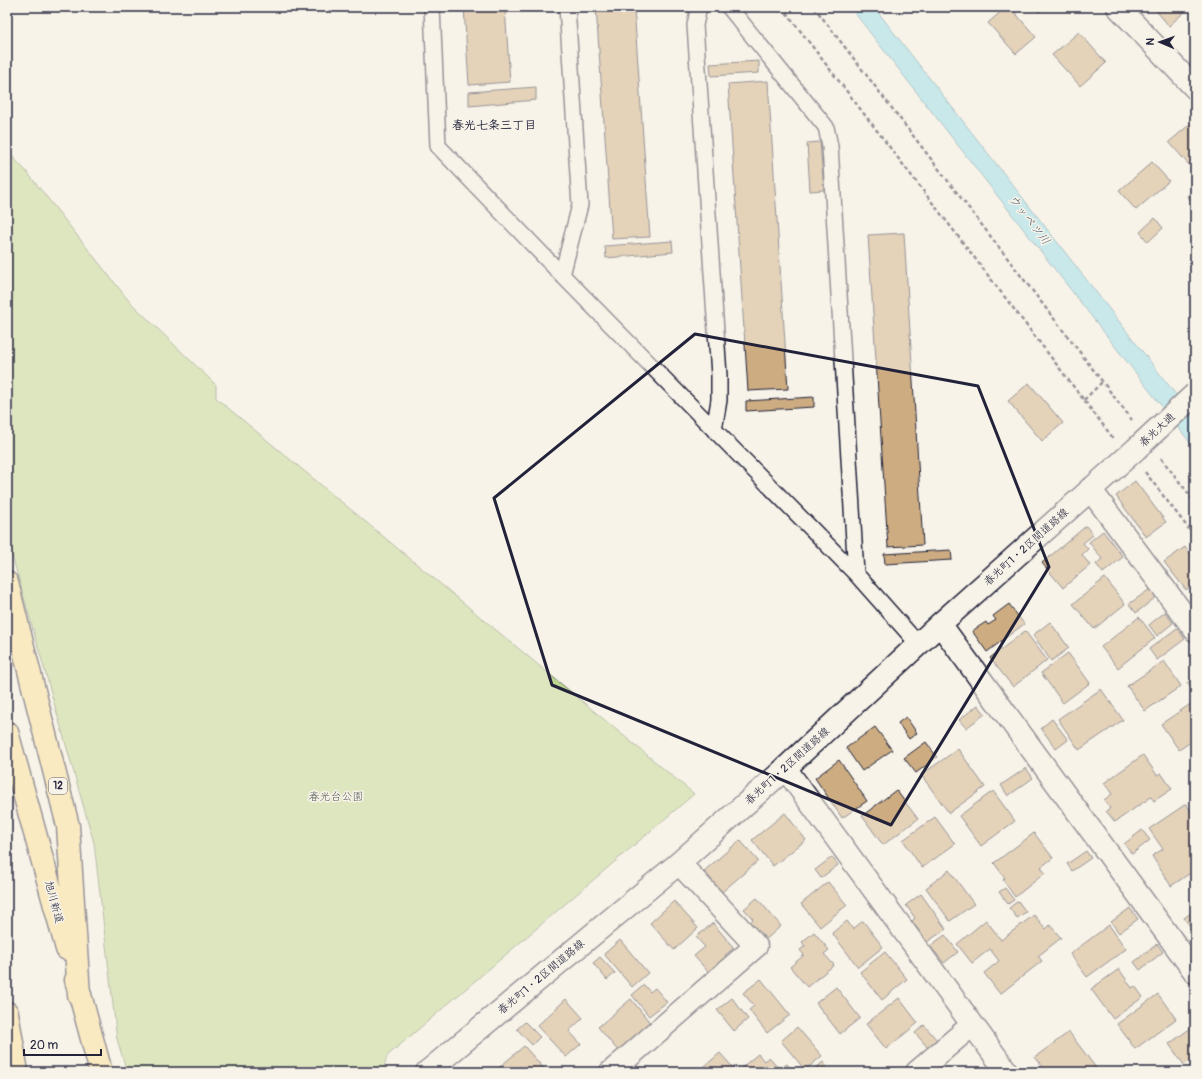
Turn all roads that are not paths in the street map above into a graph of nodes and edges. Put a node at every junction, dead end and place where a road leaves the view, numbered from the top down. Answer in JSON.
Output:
{"nodes":[{"id":1,"x":432,"y":7,"type":"edge"},
{"id":2,"x":567,"y":7,"type":"edge"},
{"id":3,"x":699,"y":7,"type":"edge"},
{"id":4,"x":728,"y":7,"type":"edge"},
{"id":5,"x":1118,"y":7,"type":"edge"},
{"id":6,"x":1195,"y":88,"type":"edge"},
{"id":7,"x":562,"y":275,"type":"junction"},
{"id":8,"x":1195,"y":394,"type":"edge"},
{"id":9,"x":714,"y":430,"type":"junction"},
{"id":10,"x":1136,"y":448,"type":"joint"},
{"id":11,"x":1090,"y":489,"type":"junction"},
{"id":12,"x":856,"y":574,"type":"junction"},
{"id":13,"x":7,"y":583,"type":"edge"},
{"id":14,"x":940,"y":624,"type":"junction"},
{"id":15,"x":1195,"y":630,"type":"edge"},
{"id":16,"x":919,"y":645,"type":"junction"},
{"id":17,"x":7,"y":732,"type":"edge"},
{"id":18,"x":785,"y":768,"type":"junction"},
{"id":19,"x":679,"y":863,"type":"junction"},
{"id":20,"x":1195,"y":972,"type":"edge"},
{"id":21,"x":80,"y":995,"type":"junction"},
{"id":22,"x":7,"y":1013,"type":"edge"},
{"id":23,"x":972,"y":1024,"type":"junction"},
{"id":24,"x":7,"y":1059,"type":"edge"},
{"id":25,"x":12,"y":1072,"type":"edge"},
{"id":26,"x":17,"y":1072,"type":"edge"},
{"id":27,"x":101,"y":1072,"type":"edge"},
{"id":28,"x":427,"y":1072,"type":"edge"},
{"id":29,"x":611,"y":1072,"type":"edge"},
{"id":30,"x":917,"y":1072,"type":"edge"},
{"id":31,"x":1007,"y":1072,"type":"edge"}],
"edges":[{"from":1,"to":7,"type":"lane"},
{"from":2,"to":7,"type":"lane"},
{"from":3,"to":9,"type":"lane"},
{"from":4,"to":12,"type":"lane"},
{"from":5,"to":6,"type":"street"},
{"from":7,"to":9,"type":"lane"},
{"from":8,"to":10,"type":"street","name":"春光大通","bridge":true},
{"from":9,"to":12,"type":"lane"},
{"from":10,"to":11,"type":"street","name":"春光町1・2区間道路線"},
{"from":11,"to":14,"type":"street","name":"春光町1・2区間道路線"},
{"from":11,"to":15,"type":"street"},
{"from":12,"to":16,"type":"lane"},
{"from":13,"to":21,"type":"highway","number":"12"},
{"from":14,"to":16,"type":"street","name":"春光町1・2区間道路線"},
{"from":14,"to":20,"type":"street"},
{"from":16,"to":18,"type":"street","name":"春光町1・2区間道路線"},
{"from":17,"to":21,"type":"highway","name":"旭川新道","number":"12"},
{"from":18,"to":19,"type":"street","name":"春光町1・2区間道路線"},
{"from":18,"to":23,"type":"street"},
{"from":19,"to":28,"type":"street","name":"春光町1・2区間道路線"},
{"from":19,"to":29,"type":"street"},
{"from":21,"to":27,"type":"highway","name":"旭川新道","number":"12"},
{"from":22,"to":26,"type":"highway"},
{"from":23,"to":30,"type":"street"},
{"from":23,"to":31,"type":"street"},
{"from":24,"to":25,"type":"highway"}]}
